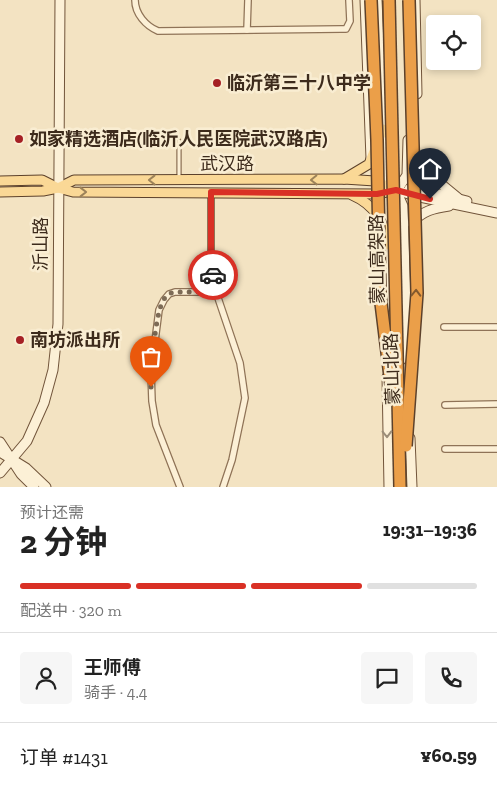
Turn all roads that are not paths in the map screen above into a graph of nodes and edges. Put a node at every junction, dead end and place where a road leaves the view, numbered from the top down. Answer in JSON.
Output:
{"nodes":[{"id":1,"x":60,"y":0,"type":"edge"},
{"id":2,"x":135,"y":0,"type":"edge"},
{"id":3,"x":248,"y":0,"type":"edge"},
{"id":4,"x":349,"y":0,"type":"edge"},
{"id":5,"x":365,"y":0,"type":"edge"},
{"id":6,"x":371,"y":0,"type":"edge"},
{"id":7,"x":377,"y":0,"type":"edge"},
{"id":8,"x":389,"y":0,"type":"edge"},
{"id":9,"x":396,"y":0,"type":"edge"},
{"id":10,"x":404,"y":0,"type":"edge"},
{"id":11,"x":409,"y":0,"type":"edge"},
{"id":12,"x":415,"y":0,"type":"edge"},
{"id":13,"x":247,"y":30,"type":"junction"},
{"id":14,"x":383,"y":129,"type":"junction"},
{"id":15,"x":179,"y":141,"type":"dead end"},
{"id":16,"x":408,"y":143,"type":"junction"},
{"id":17,"x":371,"y":159,"type":"junction"},
{"id":18,"x":419,"y":164,"type":"junction"},
{"id":19,"x":344,"y":179,"type":"junction"},
{"id":20,"x":178,"y":180,"type":"junction"},
{"id":21,"x":0,"y":181,"type":"edge"},
{"id":22,"x":58,"y":188,"type":"junction"},
{"id":23,"x":396,"y":190,"type":"junction"},
{"id":24,"x":0,"y":192,"type":"edge"},
{"id":25,"x":211,"y":192,"type":"junction"},
{"id":26,"x":350,"y":194,"type":"junction"},
{"id":27,"x":460,"y":202,"type":"junction"},
{"id":28,"x":497,"y":207,"type":"edge"},
{"id":29,"x":497,"y":213,"type":"edge"},
{"id":30,"x":388,"y":245,"type":"junction"},
{"id":31,"x":404,"y":249,"type":"junction"},
{"id":32,"x":216,"y":292,"type":"junction"},
{"id":33,"x":444,"y":327,"type":"dead end"},
{"id":34,"x":497,"y":328,"type":"edge"},
{"id":35,"x":497,"y":404,"type":"edge"},
{"id":36,"x":445,"y":405,"type":"dead end"},
{"id":37,"x":0,"y":442,"type":"edge"},
{"id":38,"x":402,"y":446,"type":"junction"},
{"id":39,"x":445,"y":449,"type":"dead end"},
{"id":40,"x":497,"y":449,"type":"edge"},
{"id":41,"x":0,"y":452,"type":"edge"},
{"id":42,"x":12,"y":459,"type":"junction"},
{"id":43,"x":0,"y":472,"type":"edge"},
{"id":44,"x":34,"y":487,"type":"edge"},
{"id":45,"x":46,"y":487,"type":"edge"},
{"id":46,"x":180,"y":487,"type":"edge"},
{"id":47,"x":223,"y":487,"type":"edge"},
{"id":48,"x":389,"y":487,"type":"edge"},
{"id":49,"x":400,"y":487,"type":"edge"},
{"id":50,"x":407,"y":487,"type":"edge"},
{"id":51,"x":412,"y":487,"type":"edge"}],
"edges":[{"from":1,"to":22,"type":"main road","name":"沂山路"},
{"from":2,"to":13,"type":"street"},
{"from":3,"to":13,"type":"street"},
{"from":4,"to":13,"type":"street"},
{"from":5,"to":17,"type":"main road"},
{"from":6,"to":38,"type":"highway","bridge":true},
{"from":7,"to":14,"type":"main road","name":"蒙山北路"},
{"from":8,"to":38,"type":"highway","name":"蒙山高架路","bridge":true},
{"from":9,"to":38,"type":"highway","name":"蒙山高架路","bridge":true},
{"from":10,"to":16,"type":"main road","name":"蒙山北路"},
{"from":38,"to":11,"type":"highway","one_way":true,"bridge":true},
{"from":12,"to":18,"type":"main road"},
{"from":14,"to":17,"type":"main road"},
{"from":14,"to":23,"type":"main road","name":"蒙山北路"},
{"from":15,"to":20,"type":"lane"},
{"from":16,"to":18,"type":"main road"},
{"from":16,"to":23,"type":"main road","name":"蒙山北路"},
{"from":17,"to":19,"type":"main road"},
{"from":18,"to":27,"type":"main road"},
{"from":19,"to":20,"type":"main road","name":"武汉路","one_way":true},
{"from":19,"to":23,"type":"main road","name":"武汉路"},
{"from":20,"to":22,"type":"main road","name":"武汉路","one_way":true},
{"from":21,"to":22,"type":"main road","name":"武汉路"},
{"from":22,"to":24,"type":"main road","name":"武汉路"},
{"from":22,"to":25,"type":"main road","name":"武汉路","one_way":true},
{"from":22,"to":42,"type":"main road","name":"沂山路"},
{"from":23,"to":26,"type":"main road","name":"武汉路"},
{"from":23,"to":27,"type":"main road","name":"武汉路"},
{"from":23,"to":30,"type":"main road","name":"蒙山北路"},
{"from":23,"to":31,"type":"main road","name":"蒙山北路"},
{"from":25,"to":26,"type":"main road","name":"武汉路"},
{"from":25,"to":32,"type":"street"},
{"from":26,"to":30,"type":"main road"},
{"from":27,"to":28,"type":"main road","name":"武汉路"},
{"from":27,"to":29,"type":"main road","name":"武汉路"},
{"from":27,"to":31,"type":"main road"},
{"from":30,"to":48,"type":"main road","name":"蒙山北路","one_way":true},
{"from":31,"to":51,"type":"main road","name":"蒙山北路"},
{"from":32,"to":46,"type":"street"},
{"from":32,"to":47,"type":"street"},
{"from":33,"to":34,"type":"street"},
{"from":35,"to":36,"type":"street"},
{"from":37,"to":42,"type":"main road"},
{"from":38,"to":49,"type":"highway","name":"蒙山高架路","bridge":true},
{"from":38,"to":50,"type":"highway","name":"蒙山高架路"},
{"from":39,"to":40,"type":"street"},
{"from":41,"to":42,"type":"main road"},
{"from":42,"to":43,"type":"main road","name":"沂山路"},
{"from":42,"to":44,"type":"main road"},
{"from":42,"to":45,"type":"main road"}]}
